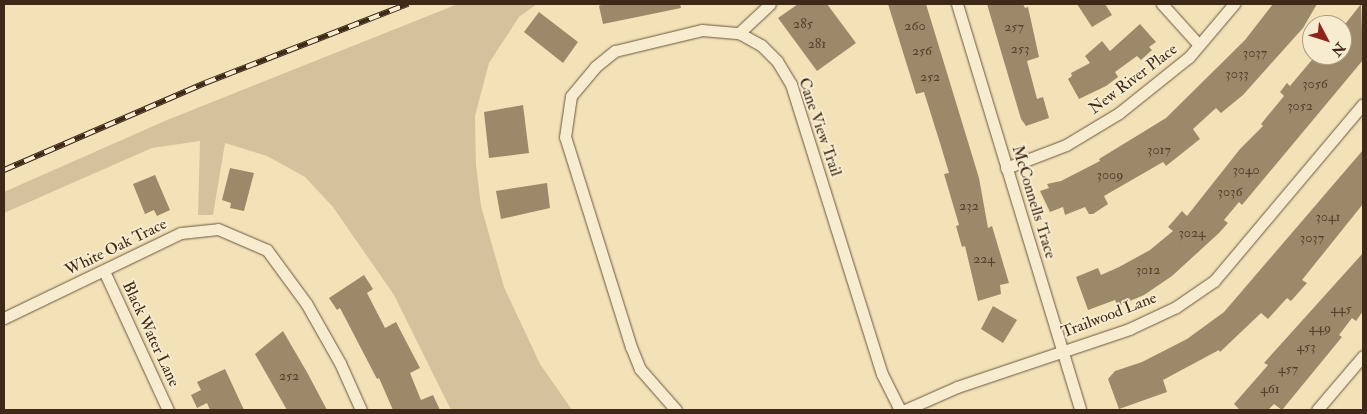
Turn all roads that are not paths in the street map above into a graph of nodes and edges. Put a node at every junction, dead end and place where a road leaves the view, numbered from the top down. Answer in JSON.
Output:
{"nodes":[{"id":1,"x":770,"y":4,"type":"edge"},
{"id":2,"x":957,"y":4,"type":"edge"},
{"id":3,"x":1162,"y":4,"type":"edge"},
{"id":4,"x":1234,"y":4,"type":"edge"},
{"id":5,"x":739,"y":33,"type":"junction"},
{"id":6,"x":1199,"y":45,"type":"junction"},
{"id":7,"x":1363,"y":104,"type":"edge"},
{"id":8,"x":1006,"y":168,"type":"junction"},
{"id":9,"x":104,"y":271,"type":"junction"},
{"id":10,"x":4,"y":318,"type":"edge"},
{"id":11,"x":1062,"y":350,"type":"junction"},
{"id":12,"x":1363,"y":356,"type":"edge"},
{"id":13,"x":168,"y":410,"type":"edge"},
{"id":14,"x":361,"y":410,"type":"edge"},
{"id":15,"x":676,"y":410,"type":"edge"},
{"id":16,"x":900,"y":410,"type":"edge"},
{"id":17,"x":906,"y":410,"type":"edge"},
{"id":18,"x":1080,"y":410,"type":"edge"},
{"id":19,"x":1318,"y":410,"type":"edge"}],
"edges":[{"from":1,"to":5,"type":"street"},
{"from":2,"to":8,"type":"street","name":"McConnells Trace"},
{"from":3,"to":6,"type":"street"},
{"from":4,"to":6,"type":"street","name":"New River Place"},
{"from":5,"to":15,"type":"street","name":"Cane View Trail"},
{"from":5,"to":16,"type":"street","name":"Cane View Trail"},
{"from":6,"to":8,"type":"street","name":"New River Place"},
{"from":7,"to":11,"type":"street","name":"Trailwood Lane"},
{"from":8,"to":11,"type":"street","name":"McConnells Trace"},
{"from":9,"to":10,"type":"street","name":"White Oak Trace"},
{"from":9,"to":13,"type":"street","name":"Black Water Lane"},
{"from":9,"to":14,"type":"street","name":"White Oak Trace"},
{"from":11,"to":17,"type":"street","name":"Trailwood Lane"},
{"from":11,"to":18,"type":"street","name":"McConnells Trace"},
{"from":12,"to":19,"type":"street"}]}
